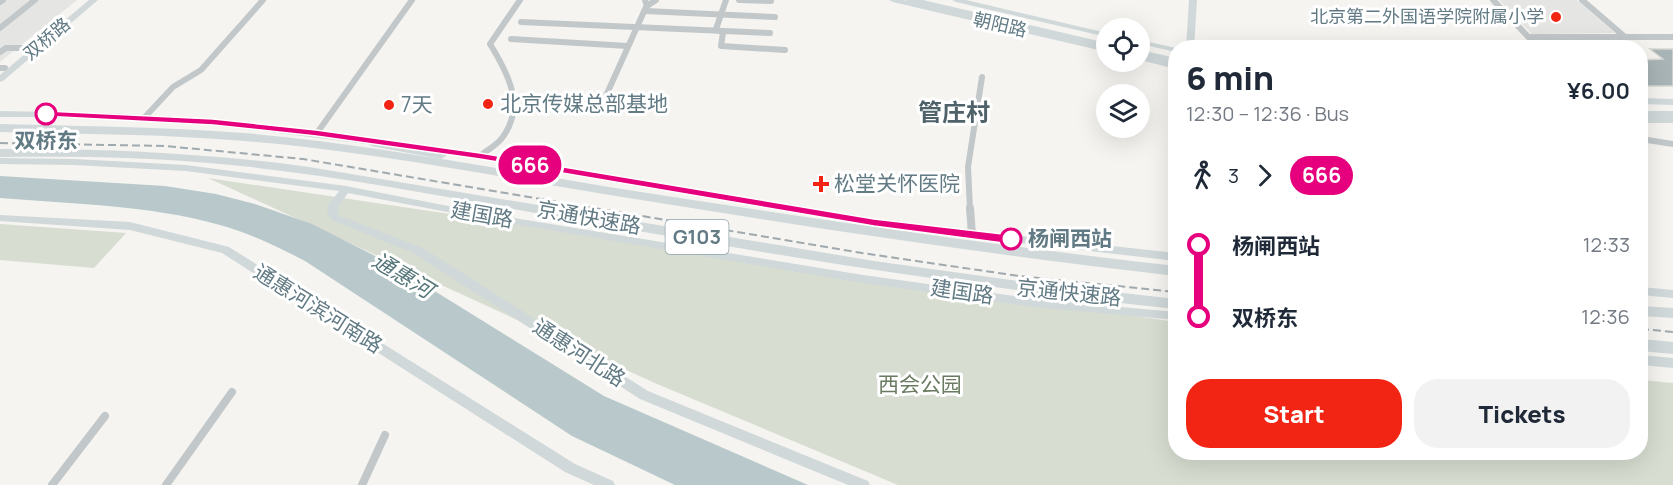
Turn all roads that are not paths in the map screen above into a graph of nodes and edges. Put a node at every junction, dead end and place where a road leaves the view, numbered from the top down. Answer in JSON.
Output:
{"nodes":[{"id":1,"x":35,"y":0,"type":"edge"},
{"id":2,"x":87,"y":0,"type":"edge"},
{"id":3,"x":94,"y":0,"type":"edge"},
{"id":4,"x":263,"y":0,"type":"edge"},
{"id":5,"x":411,"y":0,"type":"edge"},
{"id":6,"x":520,"y":0,"type":"edge"},
{"id":7,"x":656,"y":0,"type":"edge"},
{"id":8,"x":726,"y":0,"type":"edge"},
{"id":9,"x":738,"y":0,"type":"edge"},
{"id":10,"x":893,"y":0,"type":"edge"},
{"id":11,"x":910,"y":0,"type":"edge"},
{"id":12,"x":924,"y":0,"type":"edge"},
{"id":13,"x":956,"y":0,"type":"edge"},
{"id":14,"x":1193,"y":0,"type":"edge"},
{"id":15,"x":1493,"y":0,"type":"edge"},
{"id":16,"x":1582,"y":0,"type":"edge"},
{"id":17,"x":771,"y":2,"type":"dead end"},
{"id":18,"x":645,"y":6,"type":"edge"},
{"id":19,"x":721,"y":15,"type":"junction"},
{"id":20,"x":775,"y":17,"type":"dead end"},
{"id":21,"x":521,"y":22,"type":"dead end"},
{"id":22,"x":0,"y":28,"type":"edge"},
{"id":23,"x":637,"y":28,"type":"junction"},
{"id":24,"x":718,"y":30,"type":"junction"},
{"id":25,"x":1096,"y":32,"type":"edge"},
{"id":26,"x":770,"y":33,"type":"dead end"},
{"id":27,"x":1625,"y":37,"type":"junction"},
{"id":28,"x":1673,"y":37,"type":"edge"},
{"id":29,"x":1529,"y":38,"type":"joint"},
{"id":30,"x":511,"y":39,"type":"dead end"},
{"id":31,"x":1096,"y":40,"type":"edge"},
{"id":32,"x":1190,"y":40,"type":"edge"},
{"id":33,"x":1096,"y":41,"type":"edge"},
{"id":34,"x":1150,"y":44,"type":"edge"},
{"id":35,"x":628,"y":46,"type":"junction"},
{"id":36,"x":1096,"y":47,"type":"edge"},
{"id":37,"x":30,"y":48,"type":"junction"},
{"id":38,"x":1168,"y":48,"type":"edge"},
{"id":39,"x":785,"y":50,"type":"dead end"},
{"id":40,"x":0,"y":52,"type":"edge"},
{"id":41,"x":1150,"y":53,"type":"edge"},
{"id":42,"x":1168,"y":57,"type":"edge"},
{"id":43,"x":1150,"y":60,"type":"edge"},
{"id":44,"x":1168,"y":64,"type":"edge"},
{"id":45,"x":2,"y":70,"type":"edge"},
{"id":46,"x":982,"y":77,"type":"dead end"},
{"id":47,"x":0,"y":80,"type":"edge"},
{"id":48,"x":1648,"y":101,"type":"edge"},
{"id":49,"x":1673,"y":102,"type":"edge"},
{"id":50,"x":600,"y":109,"type":"dead end"},
{"id":51,"x":1648,"y":109,"type":"edge"},
{"id":52,"x":1673,"y":109,"type":"edge"},
{"id":53,"x":0,"y":114,"type":"edge"},
{"id":54,"x":1648,"y":114,"type":"edge"},
{"id":55,"x":1673,"y":114,"type":"edge"},
{"id":56,"x":144,"y":118,"type":"junction"},
{"id":57,"x":1648,"y":120,"type":"edge"},
{"id":58,"x":1673,"y":120,"type":"edge"},
{"id":59,"x":0,"y":128,"type":"edge"},
{"id":60,"x":316,"y":133,"type":"junction"},
{"id":61,"x":1648,"y":140,"type":"edge"},
{"id":62,"x":375,"y":142,"type":"junction"},
{"id":63,"x":1673,"y":144,"type":"edge"},
{"id":64,"x":0,"y":153,"type":"edge"},
{"id":65,"x":480,"y":156,"type":"junction"},
{"id":66,"x":0,"y":161,"type":"edge"},
{"id":67,"x":346,"y":189,"type":"junction"},
{"id":68,"x":598,"y":191,"type":"junction"},
{"id":69,"x":0,"y":218,"type":"edge"},
{"id":70,"x":972,"y":235,"type":"junction"},
{"id":71,"x":1168,"y":256,"type":"edge"},
{"id":72,"x":1168,"y":270,"type":"edge"},
{"id":73,"x":1648,"y":292,"type":"edge"},
{"id":74,"x":1673,"y":294,"type":"edge"},
{"id":75,"x":1168,"y":303,"type":"edge"},
{"id":76,"x":1648,"y":311,"type":"edge"},
{"id":77,"x":1673,"y":313,"type":"edge"},
{"id":78,"x":1168,"y":315,"type":"edge"},
{"id":79,"x":1648,"y":346,"type":"edge"},
{"id":80,"x":1673,"y":348,"type":"edge"},
{"id":81,"x":1648,"y":361,"type":"edge"},
{"id":82,"x":1673,"y":363,"type":"edge"},
{"id":83,"x":232,"y":392,"type":"dead end"},
{"id":84,"x":105,"y":416,"type":"dead end"},
{"id":85,"x":385,"y":435,"type":"dead end"},
{"id":86,"x":52,"y":485,"type":"edge"},
{"id":87,"x":166,"y":485,"type":"edge"},
{"id":88,"x":362,"y":485,"type":"edge"},
{"id":89,"x":608,"y":485,"type":"edge"},
{"id":90,"x":863,"y":485,"type":"edge"}],
"edges":[{"from":1,"to":22,"type":"street"},
{"from":2,"to":37,"type":"main road","name":"双桥路"},
{"from":3,"to":47,"type":"main road","name":"双桥路"},
{"from":4,"to":56,"type":"street"},
{"from":5,"to":60,"type":"street"},
{"from":6,"to":65,"type":"street"},
{"from":7,"to":18,"type":"street"},
{"from":8,"to":19,"type":"street"},
{"from":9,"to":17,"type":"street"},
{"from":10,"to":36,"type":"main road","name":"朝阳路"},
{"from":11,"to":33,"type":"highway","name":"朝阳路"},
{"from":12,"to":31,"type":"highway","name":"朝阳路"},
{"from":13,"to":25,"type":"main road","name":"朝阳路"},
{"from":14,"to":32,"type":"main road"},
{"from":15,"to":29,"type":"street"},
{"from":16,"to":27,"type":"street"},
{"from":18,"to":19,"type":"street"},
{"from":18,"to":23,"type":"street"},
{"from":19,"to":20,"type":"street"},
{"from":19,"to":24,"type":"street"},
{"from":21,"to":23,"type":"street"},
{"from":23,"to":24,"type":"street"},
{"from":23,"to":35,"type":"street"},
{"from":24,"to":26,"type":"street"},
{"from":24,"to":39,"type":"street"},
{"from":27,"to":28,"type":"street"},
{"from":27,"to":29,"type":"street"},
{"from":30,"to":35,"type":"street"},
{"from":34,"to":38,"type":"main road"},
{"from":35,"to":50,"type":"street"},
{"from":37,"to":40,"type":"street"},
{"from":37,"to":45,"type":"main road","name":"双桥路"},
{"from":41,"to":42,"type":"highway"},
{"from":43,"to":44,"type":"main road"},
{"from":46,"to":70,"type":"street"},
{"from":48,"to":49,"type":"main road"},
{"from":51,"to":52,"type":"highway"},
{"from":53,"to":56,"type":"main road"},
{"from":54,"to":55,"type":"highway"},
{"from":56,"to":60,"type":"main road"},
{"from":57,"to":58,"type":"main road"},
{"from":59,"to":68,"type":"highway","name":"京通快速路","number":"G103"},
{"from":60,"to":62,"type":"main road"},
{"from":61,"to":63,"type":"street"},
{"from":62,"to":65,"type":"main road"},
{"from":62,"to":68,"type":"highway"},
{"from":64,"to":75,"type":"highway","name":"京通快速路","number":"G103"},
{"from":65,"to":70,"type":"main road"},
{"from":66,"to":67,"type":"main road","name":"建国路"},
{"from":67,"to":78,"type":"main road","name":"建国路"},
{"from":67,"to":90,"type":"main road","name":"通惠河北路"},
{"from":68,"to":72,"type":"highway","name":"京通快速路","number":"G103"},
{"from":69,"to":89,"type":"main road","name":"通惠河滨河南路"},
{"from":70,"to":71,"type":"main road"},
{"from":73,"to":74,"type":"main road"},
{"from":76,"to":77,"type":"highway"},
{"from":79,"to":80,"type":"highway"},
{"from":81,"to":82,"type":"main road"},
{"from":83,"to":87,"type":"street"},
{"from":84,"to":86,"type":"street"},
{"from":85,"to":88,"type":"street"}]}
